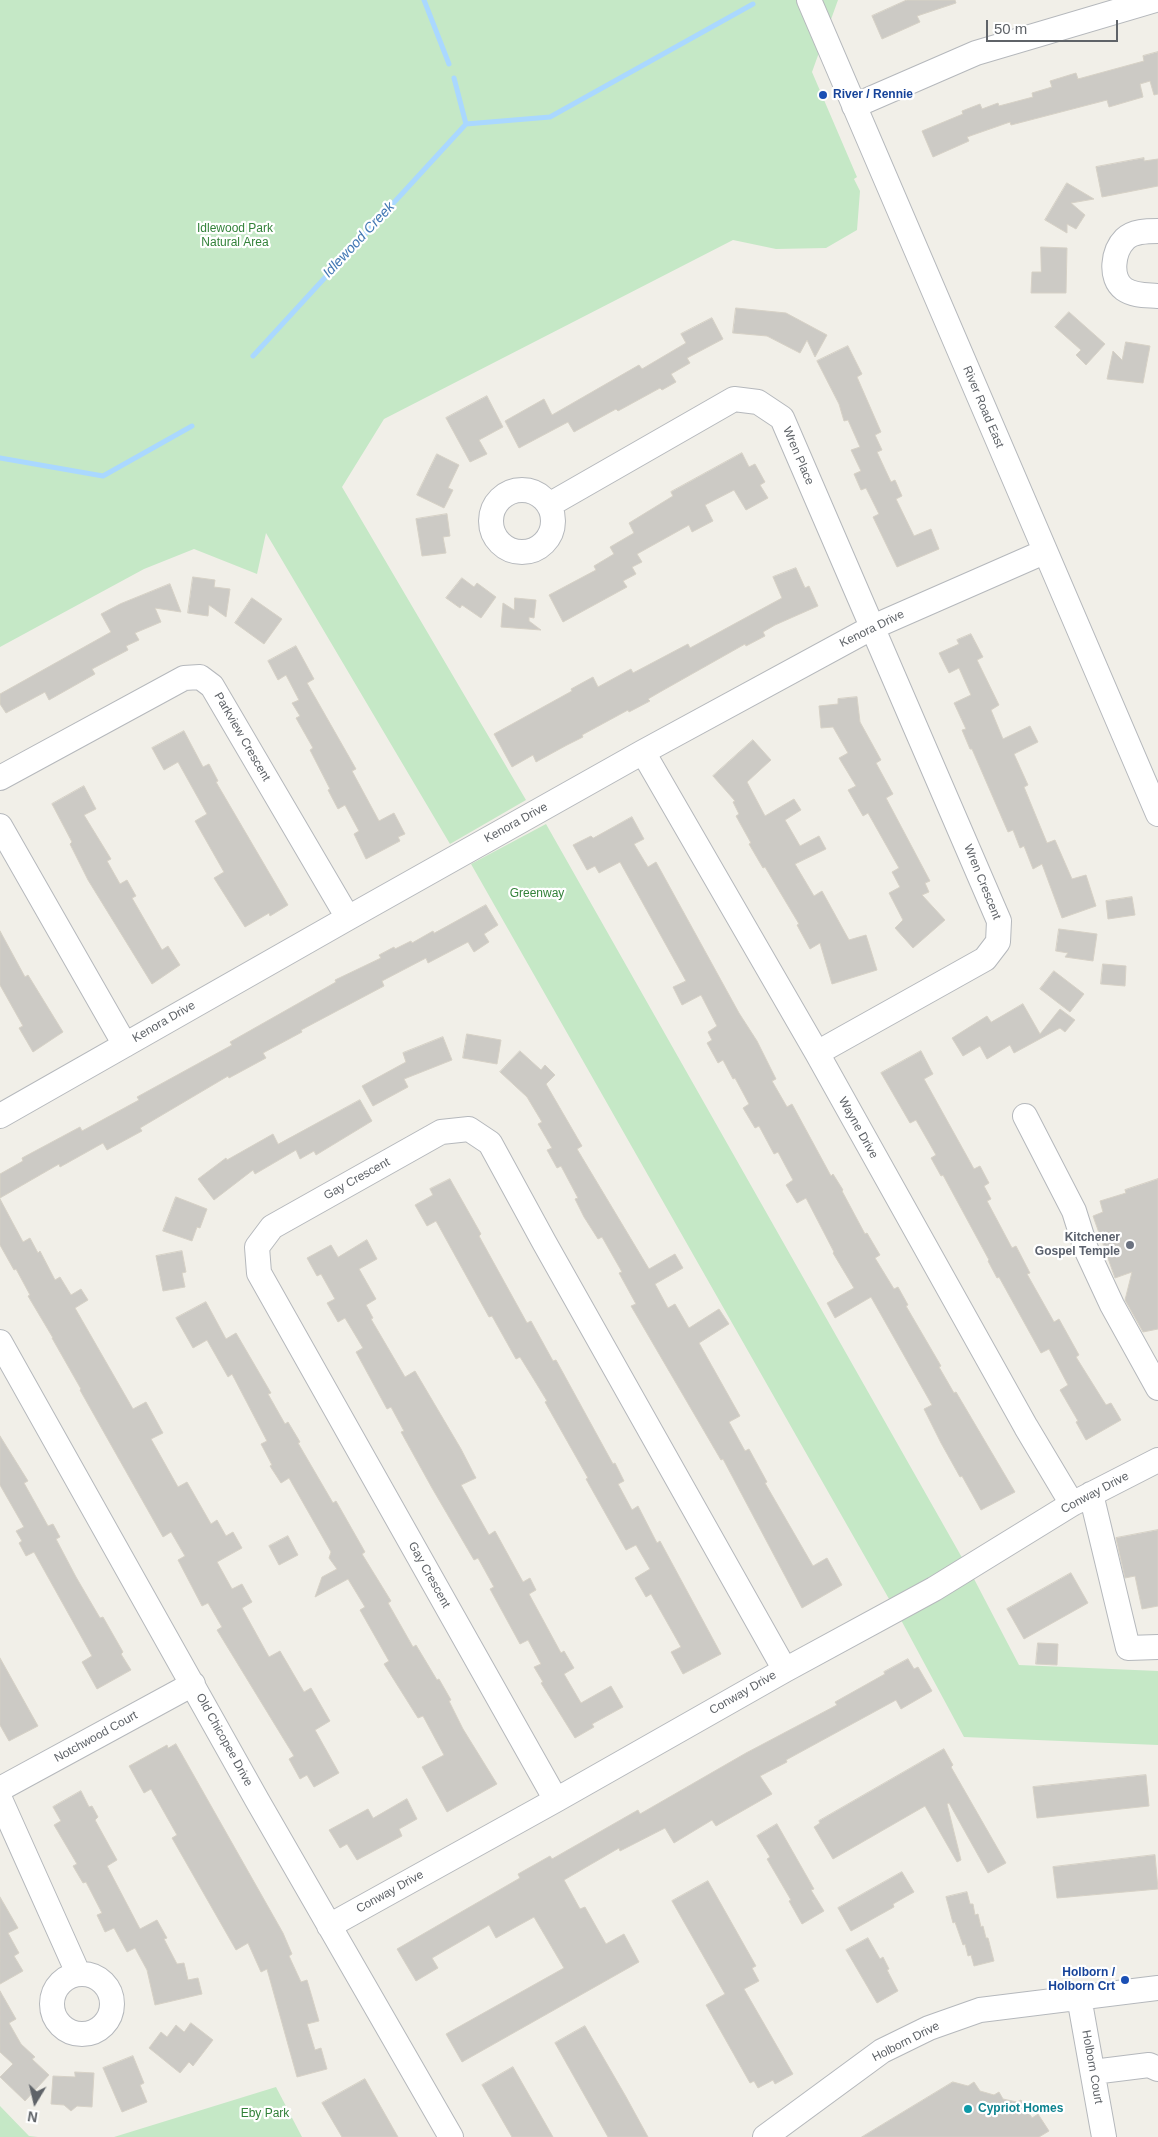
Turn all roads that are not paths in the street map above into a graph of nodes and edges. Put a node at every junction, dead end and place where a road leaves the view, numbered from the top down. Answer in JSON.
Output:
{"nodes":[{"id":1,"x":809,"y":0,"type":"edge"},
{"id":2,"x":1155,"y":0,"type":"edge"},
{"id":3,"x":854,"y":106,"type":"junction"},
{"id":4,"x":1158,"y":230,"type":"edge"},
{"id":5,"x":1158,"y":296,"type":"edge"},
{"id":6,"x":549,"y":505,"type":"dead end"},
{"id":7,"x":1044,"y":552,"type":"junction"},
{"id":8,"x":872,"y":627,"type":"junction"},
{"id":9,"x":643,"y":752,"type":"junction"},
{"id":10,"x":0,"y":778,"type":"edge"},
{"id":11,"x":1158,"y":814,"type":"edge"},
{"id":12,"x":0,"y":826,"type":"edge"},
{"id":13,"x":348,"y":918,"type":"junction"},
{"id":14,"x":125,"y":1045,"type":"junction"},
{"id":15,"x":817,"y":1053,"type":"junction"},
{"id":16,"x":0,"y":1116,"type":"edge"},
{"id":17,"x":1025,"y":1116,"type":"dead end"},
{"id":18,"x":3,"y":1352,"type":"edge"},
{"id":19,"x":1158,"y":1388,"type":"edge"},
{"id":20,"x":1158,"y":1460,"type":"edge"},
{"id":21,"x":1081,"y":1500,"type":"junction"},
{"id":22,"x":1158,"y":1647,"type":"edge"},
{"id":23,"x":785,"y":1670,"type":"junction"},
{"id":24,"x":193,"y":1684,"type":"junction"},
{"id":25,"x":0,"y":1789,"type":"edge"},
{"id":26,"x":0,"y":1799,"type":"edge"},
{"id":27,"x":556,"y":1800,"type":"junction"},
{"id":28,"x":328,"y":1926,"type":"junction"},
{"id":29,"x":78,"y":1973,"type":"dead end"},
{"id":30,"x":1158,"y":1988,"type":"edge"},
{"id":31,"x":1079,"y":1997,"type":"junction"},
{"id":32,"x":1158,"y":2069,"type":"edge"},
{"id":33,"x":1092,"y":2072,"type":"junction"},
{"id":34,"x":790,"y":2129,"type":"edge"},
{"id":35,"x":1101,"y":2135,"type":"edge"},
{"id":36,"x":451,"y":2137,"type":"edge"},
{"id":37,"x":764,"y":2137,"type":"edge"}],
"edges":[{"from":1,"to":3,"type":"street","name":"River Road East"},
{"from":2,"to":3,"type":"street"},
{"from":3,"to":7,"type":"street","name":"River Road East"},
{"from":4,"to":5,"type":"street"},
{"from":6,"to":8,"type":"street","name":"Wren Place"},
{"from":7,"to":8,"type":"street","name":"Kenora Drive"},
{"from":7,"to":11,"type":"street","name":"River Road East"},
{"from":8,"to":9,"type":"street","name":"Kenora Drive"},
{"from":8,"to":15,"type":"street","name":"Wren Crescent"},
{"from":9,"to":13,"type":"street","name":"Kenora Drive"},
{"from":9,"to":15,"type":"street","name":"Wayne Drive"},
{"from":10,"to":13,"type":"street","name":"Parkview Crescent"},
{"from":12,"to":14,"type":"street"},
{"from":13,"to":14,"type":"street","name":"Kenora Drive"},
{"from":14,"to":16,"type":"street","name":"Kenora Drive"},
{"from":15,"to":21,"type":"street","name":"Wayne Drive"},
{"from":17,"to":19,"type":"street"},
{"from":18,"to":24,"type":"street","name":"Old Chicopee Drive"},
{"from":20,"to":21,"type":"street","name":"Conway Drive"},
{"from":21,"to":22,"type":"street","name":"Wayne Drive"},
{"from":21,"to":23,"type":"street","name":"Conway Drive"},
{"from":23,"to":27,"type":"street","name":"Conway Drive"},
{"from":23,"to":27,"type":"street","name":"Gay Crescent"},
{"from":24,"to":25,"type":"street","name":"Notchwood Court"},
{"from":24,"to":28,"type":"street","name":"Old Chicopee Drive"},
{"from":26,"to":29,"type":"street"},
{"from":27,"to":28,"type":"street","name":"Conway Drive"},
{"from":28,"to":36,"type":"street","name":"Old Chicopee Drive"},
{"from":30,"to":31,"type":"street","name":"Holborn Drive"},
{"from":31,"to":33,"type":"street","name":"Holborn Court"},
{"from":31,"to":34,"type":"street","name":"Holborn Drive"},
{"from":32,"to":33,"type":"street"},
{"from":33,"to":35,"type":"street","name":"Holborn Court"},
{"from":34,"to":37,"type":"street","name":"Holborn Drive"}]}
